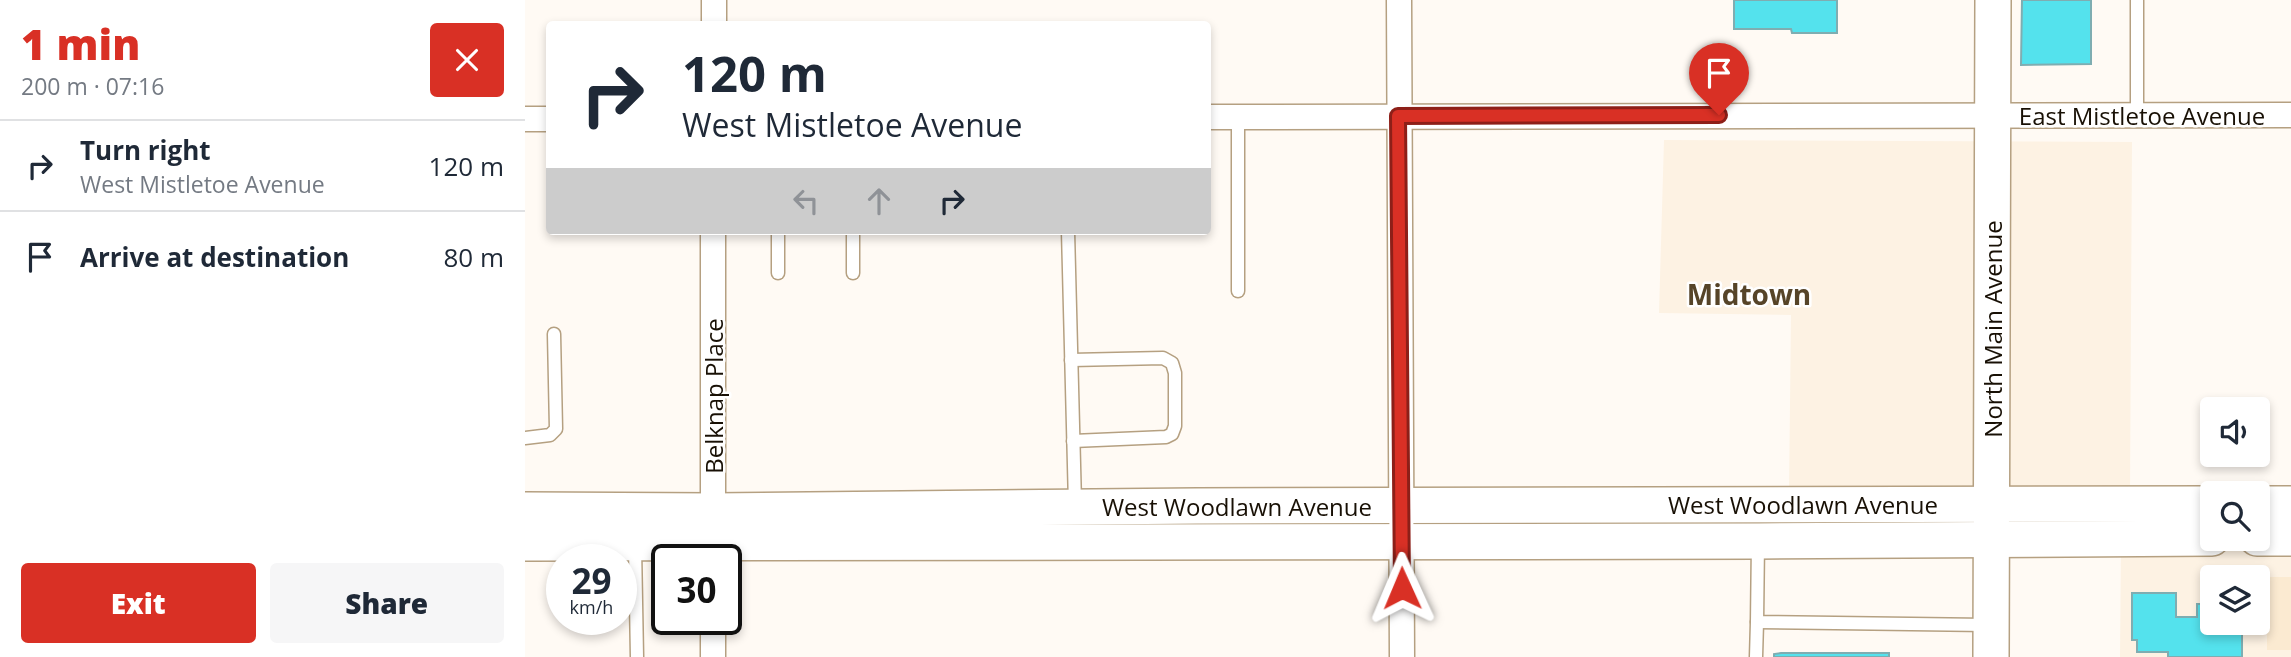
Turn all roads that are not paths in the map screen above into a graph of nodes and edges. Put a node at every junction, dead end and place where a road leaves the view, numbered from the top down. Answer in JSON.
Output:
{"nodes":[{"id":1,"x":714,"y":0,"type":"edge"},
{"id":2,"x":1399,"y":0,"type":"edge"},
{"id":3,"x":1993,"y":0,"type":"edge"},
{"id":4,"x":2137,"y":0,"type":"edge"},
{"id":5,"x":714,"y":21,"type":"edge"},
{"id":6,"x":1993,"y":115,"type":"junction"},
{"id":7,"x":2137,"y":115,"type":"junction"},
{"id":8,"x":2291,"y":115,"type":"edge"},
{"id":9,"x":1398,"y":116,"type":"junction"},
{"id":10,"x":1211,"y":117,"type":"edge"},
{"id":11,"x":1238,"y":117,"type":"junction"},
{"id":12,"x":525,"y":119,"type":"edge"},
{"id":13,"x":546,"y":119,"type":"edge"},
{"id":14,"x":713,"y":235,"type":"edge"},
{"id":15,"x":778,"y":235,"type":"edge"},
{"id":16,"x":853,"y":235,"type":"edge"},
{"id":17,"x":1068,"y":235,"type":"edge"},
{"id":18,"x":778,"y":272,"type":"dead end"},
{"id":19,"x":853,"y":273,"type":"dead end"},
{"id":20,"x":1238,"y":291,"type":"dead end"},
{"id":21,"x":554,"y":334,"type":"dead end"},
{"id":22,"x":1071,"y":360,"type":"junction"},
{"id":23,"x":525,"y":438,"type":"edge"},
{"id":24,"x":1073,"y":441,"type":"junction"},
{"id":25,"x":1990,"y":503,"type":"junction"},
{"id":26,"x":2200,"y":503,"type":"edge"},
{"id":27,"x":2270,"y":504,"type":"edge"},
{"id":28,"x":2291,"y":504,"type":"edge"},
{"id":29,"x":1401,"y":505,"type":"junction"},
{"id":30,"x":1075,"y":507,"type":"junction"},
{"id":31,"x":525,"y":510,"type":"edge"},
{"id":32,"x":713,"y":538,"type":"edge"},
{"id":33,"x":2200,"y":538,"type":"edge"},
{"id":34,"x":2270,"y":538,"type":"edge"},
{"id":35,"x":2291,"y":538,"type":"edge"},
{"id":36,"x":1990,"y":540,"type":"junction"},
{"id":37,"x":1758,"y":541,"type":"junction"},
{"id":38,"x":1401,"y":542,"type":"junction"},
{"id":39,"x":525,"y":543,"type":"edge"},
{"id":40,"x":635,"y":543,"type":"junction"},
{"id":41,"x":1756,"y":622,"type":"junction"},
{"id":42,"x":713,"y":635,"type":"edge"},
{"id":43,"x":1991,"y":641,"type":"edge"},
{"id":44,"x":637,"y":657,"type":"edge"},
{"id":45,"x":713,"y":657,"type":"edge"},
{"id":46,"x":1402,"y":657,"type":"edge"},
{"id":47,"x":1756,"y":657,"type":"edge"}],
"edges":[{"from":1,"to":5,"type":"street"},
{"from":2,"to":9,"type":"street"},
{"from":3,"to":6,"type":"street","name":"North Main Avenue"},
{"from":4,"to":7,"type":"lane"},
{"from":6,"to":7,"type":"street","name":"East Mistletoe Avenue"},
{"from":6,"to":9,"type":"street","name":"East Mistletoe Avenue"},
{"from":6,"to":25,"type":"street","name":"North Main Avenue"},
{"from":7,"to":8,"type":"street","name":"East Mistletoe Avenue"},
{"from":9,"to":11,"type":"street","name":"East Mistletoe Avenue"},
{"from":9,"to":29,"type":"street"},
{"from":10,"to":11,"type":"street","name":"East Mistletoe Avenue"},
{"from":11,"to":20,"type":"lane"},
{"from":12,"to":13,"type":"street"},
{"from":14,"to":32,"type":"street","name":"Belknap Place"},
{"from":15,"to":18,"type":"lane"},
{"from":16,"to":19,"type":"lane"},
{"from":17,"to":22,"type":"lane"},
{"from":21,"to":23,"type":"lane"},
{"from":22,"to":24,"type":"lane"},
{"from":22,"to":24,"type":"lane"},
{"from":24,"to":30,"type":"lane"},
{"from":25,"to":26,"type":"street","name":"West Woodlawn Avenue"},
{"from":25,"to":29,"type":"street","name":"West Woodlawn Avenue"},
{"from":25,"to":36,"type":"street","name":"North Main Avenue"},
{"from":27,"to":28,"type":"street"},
{"from":29,"to":30,"type":"street","name":"West Woodlawn Avenue"},
{"from":29,"to":38,"type":"street"},
{"from":30,"to":32,"type":"street","name":"West Woodlawn Avenue"},
{"from":31,"to":32,"type":"street","name":"West Woodlawn Avenue"},
{"from":32,"to":38,"type":"street","name":"West Woodlawn Avenue"},
{"from":32,"to":40,"type":"street","name":"West Woodlawn Avenue"},
{"from":33,"to":36,"type":"street","name":"West Woodlawn Avenue"},
{"from":34,"to":35,"type":"street"},
{"from":36,"to":37,"type":"street","name":"West Woodlawn Avenue"},
{"from":36,"to":43,"type":"street","name":"North Main Avenue"},
{"from":37,"to":38,"type":"street","name":"West Woodlawn Avenue"},
{"from":37,"to":41,"type":"lane"},
{"from":38,"to":46,"type":"street"},
{"from":39,"to":40,"type":"street","name":"West Woodlawn Avenue"},
{"from":40,"to":44,"type":"lane"},
{"from":41,"to":43,"type":"lane"},
{"from":41,"to":47,"type":"lane"},
{"from":42,"to":45,"type":"street"}]}
